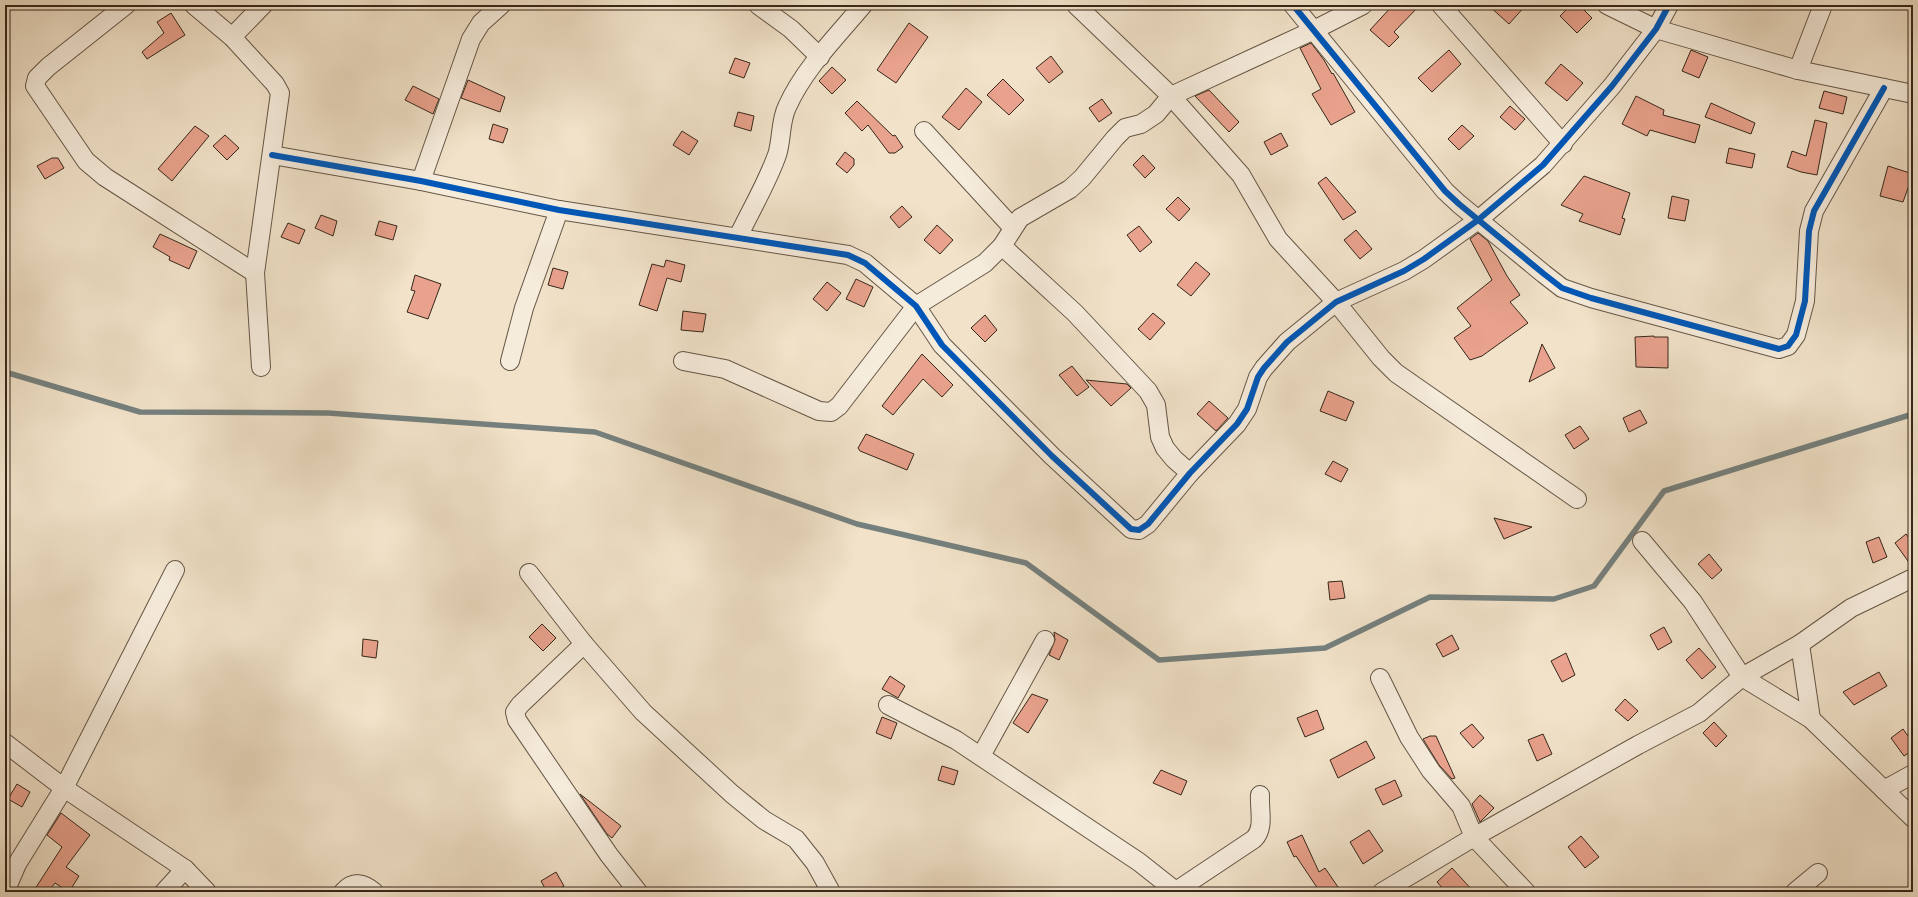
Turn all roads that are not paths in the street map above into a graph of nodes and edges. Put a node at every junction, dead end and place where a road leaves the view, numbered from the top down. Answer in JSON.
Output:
{"nodes":[{"id":1,"x":126,"y":5,"type":"edge"},
{"id":2,"x":194,"y":5,"type":"edge"},
{"id":3,"x":263,"y":5,"type":"edge"},
{"id":4,"x":501,"y":5,"type":"edge"},
{"id":5,"x":758,"y":5,"type":"edge"},
{"id":6,"x":863,"y":5,"type":"edge"},
{"id":7,"x":1076,"y":5,"type":"edge"},
{"id":8,"x":1293,"y":5,"type":"edge"},
{"id":9,"x":1363,"y":5,"type":"edge"},
{"id":10,"x":1441,"y":5,"type":"edge"},
{"id":11,"x":1607,"y":5,"type":"edge"},
{"id":12,"x":1669,"y":5,"type":"edge"},
{"id":13,"x":1823,"y":5,"type":"edge"},
{"id":14,"x":1656,"y":29,"type":"junction"},
{"id":15,"x":1314,"y":30,"type":"junction"},
{"id":16,"x":232,"y":37,"type":"junction"},
{"id":17,"x":820,"y":57,"type":"junction"},
{"id":18,"x":1798,"y":70,"type":"junction"},
{"id":19,"x":1884,"y":88,"type":"junction"},
{"id":20,"x":1913,"y":94,"type":"edge"},
{"id":21,"x":1171,"y":96,"type":"junction"},
{"id":22,"x":924,"y":131,"type":"dead end"},
{"id":23,"x":1563,"y":144,"type":"junction"},
{"id":24,"x":272,"y":155,"type":"junction"},
{"id":25,"x":421,"y":181,"type":"junction"},
{"id":26,"x":559,"y":210,"type":"junction"},
{"id":27,"x":1478,"y":220,"type":"junction"},
{"id":28,"x":1012,"y":228,"type":"junction"},
{"id":29,"x":738,"y":237,"type":"junction"},
{"id":30,"x":1002,"y":246,"type":"junction"},
{"id":31,"x":255,"y":273,"type":"junction"},
{"id":32,"x":1336,"y":302,"type":"junction"},
{"id":33,"x":916,"y":306,"type":"junction"},
{"id":34,"x":683,"y":360,"type":"dead end"},
{"id":35,"x":510,"y":362,"type":"dead end"},
{"id":36,"x":261,"y":367,"type":"dead end"},
{"id":37,"x":1190,"y":473,"type":"junction"},
{"id":38,"x":1577,"y":499,"type":"dead end"},
{"id":39,"x":1642,"y":541,"type":"dead end"},
{"id":40,"x":175,"y":570,"type":"dead end"},
{"id":41,"x":529,"y":573,"type":"dead end"},
{"id":42,"x":1913,"y":578,"type":"edge"},
{"id":43,"x":1045,"y":640,"type":"dead end"},
{"id":44,"x":584,"y":644,"type":"junction"},
{"id":45,"x":1800,"y":644,"type":"junction"},
{"id":46,"x":1742,"y":677,"type":"junction"},
{"id":47,"x":1380,"y":678,"type":"dead end"},
{"id":48,"x":888,"y":705,"type":"dead end"},
{"id":49,"x":1811,"y":720,"type":"junction"},
{"id":50,"x":5,"y":743,"type":"edge"},
{"id":51,"x":981,"y":756,"type":"junction"},
{"id":52,"x":1913,"y":774,"type":"edge"},
{"id":53,"x":64,"y":788,"type":"junction"},
{"id":54,"x":1884,"y":790,"type":"junction"},
{"id":55,"x":1260,"y":795,"type":"dead end"},
{"id":56,"x":1913,"y":818,"type":"edge"},
{"id":57,"x":1474,"y":837,"type":"junction"},
{"id":58,"x":185,"y":869,"type":"junction"},
{"id":59,"x":1818,"y":873,"type":"dead end"},
{"id":60,"x":5,"y":892,"type":"edge"},
{"id":61,"x":164,"y":892,"type":"edge"},
{"id":62,"x":207,"y":892,"type":"edge"},
{"id":63,"x":343,"y":892,"type":"edge"},
{"id":64,"x":374,"y":892,"type":"edge"},
{"id":65,"x":638,"y":892,"type":"edge"},
{"id":66,"x":831,"y":892,"type":"edge"},
{"id":67,"x":1176,"y":892,"type":"edge"},
{"id":68,"x":1382,"y":892,"type":"edge"},
{"id":69,"x":1526,"y":892,"type":"edge"},
{"id":70,"x":1795,"y":892,"type":"edge"}],
"edges":[{"from":1,"to":31,"type":"street"},
{"from":2,"to":16,"type":"street"},
{"from":3,"to":16,"type":"street"},
{"from":4,"to":25,"type":"street"},
{"from":5,"to":17,"type":"street"},
{"from":6,"to":17,"type":"street"},
{"from":7,"to":21,"type":"street"},
{"from":8,"to":15,"type":"street"},
{"from":9,"to":15,"type":"street"},
{"from":10,"to":23,"type":"street"},
{"from":11,"to":14,"type":"street"},
{"from":12,"to":14,"type":"street"},
{"from":13,"to":18,"type":"street"},
{"from":14,"to":18,"type":"street"},
{"from":14,"to":23,"type":"street"},
{"from":15,"to":21,"type":"street"},
{"from":15,"to":27,"type":"street"},
{"from":16,"to":24,"type":"street"},
{"from":17,"to":29,"type":"street"},
{"from":18,"to":19,"type":"street"},
{"from":19,"to":20,"type":"street"},
{"from":19,"to":27,"type":"street"},
{"from":21,"to":28,"type":"street"},
{"from":21,"to":32,"type":"street"},
{"from":22,"to":28,"type":"street"},
{"from":23,"to":27,"type":"street"},
{"from":24,"to":25,"type":"street"},
{"from":24,"to":31,"type":"street"},
{"from":25,"to":26,"type":"street"},
{"from":26,"to":29,"type":"street"},
{"from":26,"to":35,"type":"street"},
{"from":27,"to":32,"type":"street"},
{"from":28,"to":30,"type":"street"},
{"from":29,"to":33,"type":"street"},
{"from":30,"to":33,"type":"street"},
{"from":30,"to":37,"type":"street"},
{"from":31,"to":36,"type":"street"},
{"from":32,"to":37,"type":"street"},
{"from":32,"to":38,"type":"street"},
{"from":33,"to":34,"type":"street"},
{"from":33,"to":37,"type":"street"},
{"from":39,"to":46,"type":"street"},
{"from":40,"to":53,"type":"street"},
{"from":41,"to":44,"type":"street"},
{"from":42,"to":45,"type":"street"},
{"from":43,"to":51,"type":"street"},
{"from":44,"to":65,"type":"street"},
{"from":44,"to":66,"type":"street"},
{"from":45,"to":46,"type":"street"},
{"from":45,"to":49,"type":"street"},
{"from":46,"to":49,"type":"street"},
{"from":46,"to":57,"type":"street"},
{"from":47,"to":57,"type":"street"},
{"from":48,"to":51,"type":"street"},
{"from":49,"to":54,"type":"street"},
{"from":50,"to":53,"type":"street"},
{"from":51,"to":67,"type":"street"},
{"from":52,"to":54,"type":"street"},
{"from":53,"to":58,"type":"street"},
{"from":53,"to":60,"type":"street"},
{"from":54,"to":56,"type":"street"},
{"from":55,"to":67,"type":"street"},
{"from":57,"to":68,"type":"street"},
{"from":57,"to":69,"type":"street"},
{"from":58,"to":61,"type":"street"},
{"from":58,"to":62,"type":"street"},
{"from":59,"to":70,"type":"street"},
{"from":63,"to":64,"type":"street"}]}
